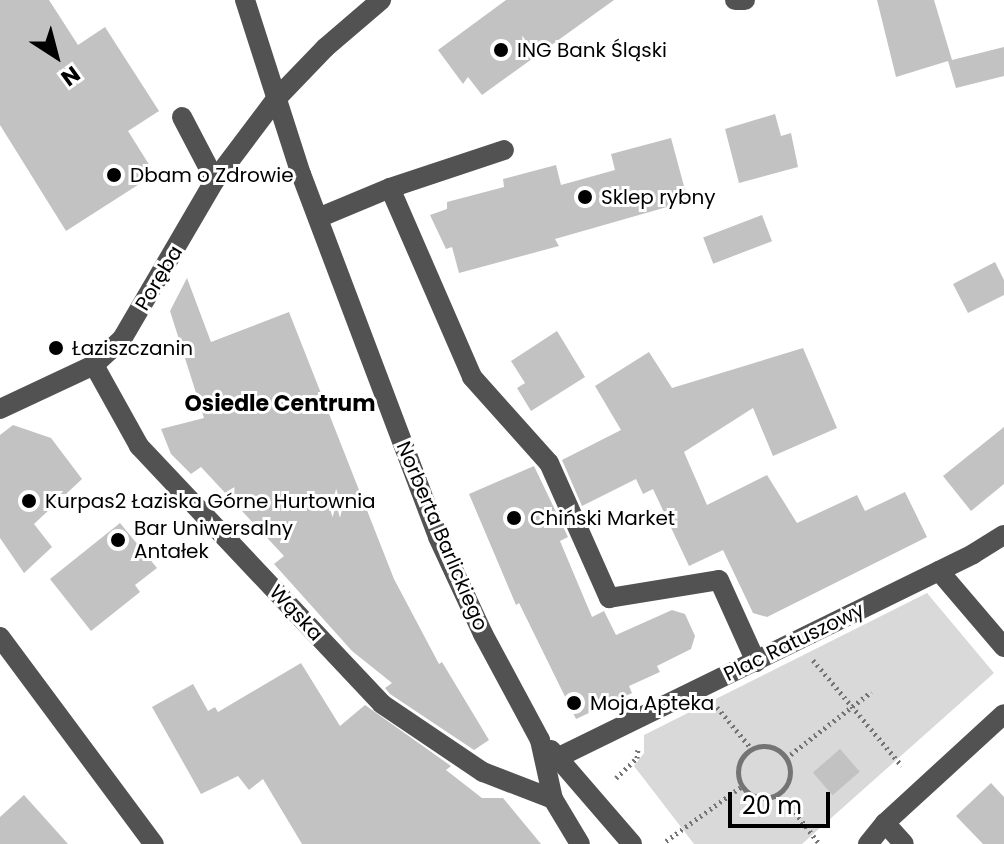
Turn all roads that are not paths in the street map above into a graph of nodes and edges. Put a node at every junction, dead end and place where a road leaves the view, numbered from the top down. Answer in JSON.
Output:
{"nodes":[{"id":1,"x":245,"y":0,"type":"edge"},
{"id":2,"x":381,"y":0,"type":"edge"},
{"id":3,"x":735,"y":0,"type":"edge"},
{"id":4,"x":745,"y":0,"type":"edge"},
{"id":5,"x":276,"y":99,"type":"junction"},
{"id":6,"x":182,"y":117,"type":"dead end"},
{"id":7,"x":504,"y":150,"type":"dead end"},
{"id":8,"x":215,"y":180,"type":"junction"},
{"id":9,"x":390,"y":188,"type":"junction"},
{"id":10,"x":318,"y":218,"type":"junction"},
{"id":11,"x":94,"y":365,"type":"junction"},
{"id":12,"x":0,"y":409,"type":"edge"},
{"id":13,"x":1004,"y":535,"type":"edge"},
{"id":14,"x":939,"y":571,"type":"junction"},
{"id":15,"x":0,"y":637,"type":"edge"},
{"id":16,"x":1004,"y":647,"type":"edge"},
{"id":17,"x":756,"y":662,"type":"junction"},
{"id":18,"x":1004,"y":714,"type":"edge"},
{"id":19,"x":540,"y":740,"type":"junction"},
{"id":20,"x":559,"y":757,"type":"junction"},
{"id":21,"x":553,"y":799,"type":"junction"},
{"id":22,"x":885,"y":823,"type":"junction"},
{"id":23,"x":154,"y":844,"type":"edge"},
{"id":24,"x":580,"y":844,"type":"edge"},
{"id":25,"x":632,"y":844,"type":"edge"},
{"id":26,"x":854,"y":844,"type":"edge"},
{"id":27,"x":868,"y":844,"type":"edge"},
{"id":28,"x":904,"y":844,"type":"edge"}],
"edges":[{"from":1,"to":5,"type":"street","name":"Norberta Barlickiego"},
{"from":2,"to":5,"type":"street","name":"Poręba"},
{"from":3,"to":4,"type":"street"},
{"from":5,"to":8,"type":"street","name":"Poręba"},
{"from":5,"to":10,"type":"street","name":"Norberta Barlickiego"},
{"from":6,"to":8,"type":"street"},
{"from":7,"to":9,"type":"street"},
{"from":8,"to":11,"type":"street","name":"Poręba"},
{"from":9,"to":10,"type":"street"},
{"from":9,"to":17,"type":"street"},
{"from":10,"to":19,"type":"street","name":"Norberta Barlickiego"},
{"from":11,"to":12,"type":"street","name":"Poręba"},
{"from":11,"to":21,"type":"street","name":"Wąska"},
{"from":13,"to":14,"type":"street","name":"Plac Ratuszowy"},
{"from":14,"to":16,"type":"street"},
{"from":14,"to":17,"type":"street","name":"Plac Ratuszowy"},
{"from":15,"to":23,"type":"street"},
{"from":17,"to":20,"type":"street","name":"Plac Ratuszowy"},
{"from":18,"to":22,"type":"street"},
{"from":19,"to":20,"type":"street","name":"Norberta Barlickiego"},
{"from":19,"to":21,"type":"street","name":"Norberta Barlickiego"},
{"from":20,"to":25,"type":"street","name":"Norberta Barlickiego"},
{"from":21,"to":24,"type":"street","name":"Norberta Barlickiego"},
{"from":22,"to":26,"type":"street"},
{"from":22,"to":27,"type":"street"},
{"from":22,"to":28,"type":"street"}]}
